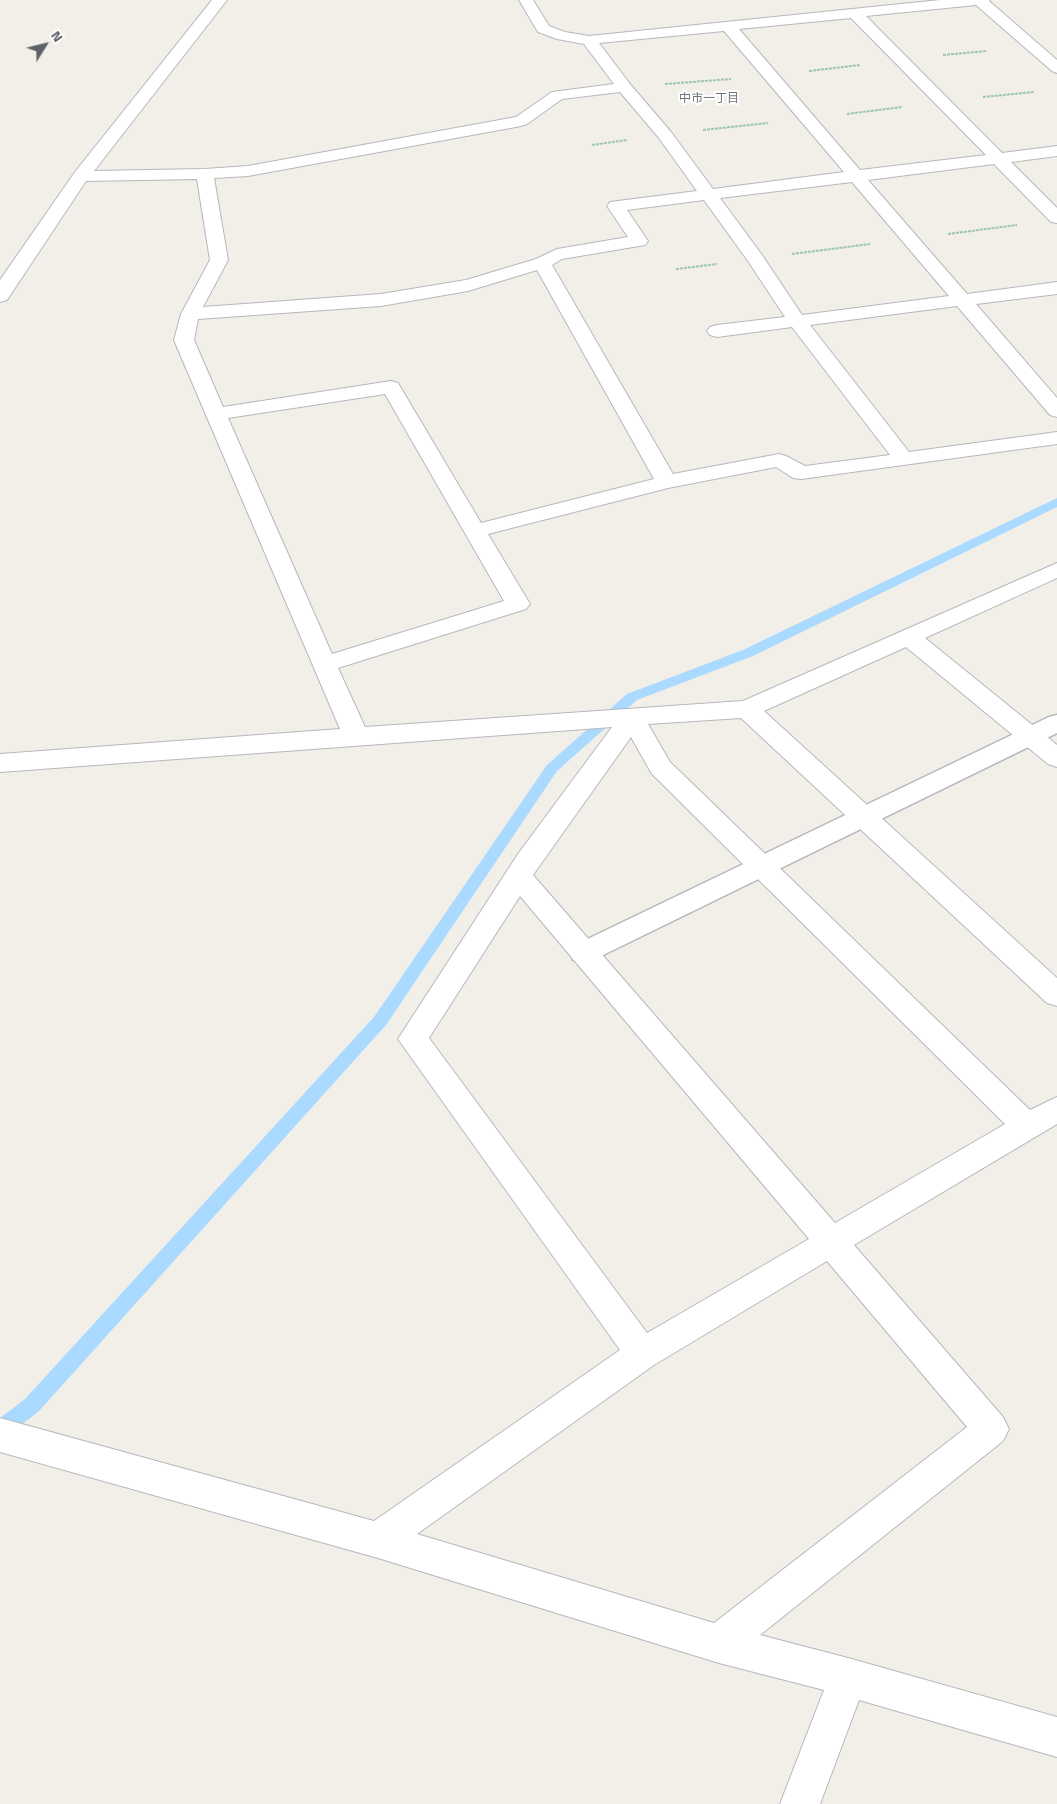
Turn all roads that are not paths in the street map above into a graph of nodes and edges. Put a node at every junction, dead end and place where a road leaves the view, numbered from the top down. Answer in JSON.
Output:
{"nodes":[{"id":1,"x":220,"y":0,"type":"edge"},
{"id":2,"x":526,"y":0,"type":"edge"},
{"id":3,"x":979,"y":0,"type":"edge"},
{"id":4,"x":983,"y":0,"type":"edge"},
{"id":5,"x":855,"y":13,"type":"junction"},
{"id":6,"x":728,"y":26,"type":"junction"},
{"id":7,"x":589,"y":40,"type":"junction"},
{"id":8,"x":1057,"y":68,"type":"edge"},
{"id":9,"x":624,"y":87,"type":"junction"},
{"id":10,"x":1057,"y":151,"type":"edge"},
{"id":11,"x":999,"y":159,"type":"junction"},
{"id":12,"x":205,"y":174,"type":"junction"},
{"id":13,"x":81,"y":176,"type":"junction"},
{"id":14,"x":857,"y":176,"type":"junction"},
{"id":15,"x":708,"y":194,"type":"junction"},
{"id":16,"x":1057,"y":218,"type":"edge"},
{"id":17,"x":542,"y":263,"type":"junction"},
{"id":18,"x":1057,"y":288,"type":"edge"},
{"id":19,"x":0,"y":296,"type":"edge"},
{"id":20,"x":964,"y":300,"type":"junction"},
{"id":21,"x":190,"y":314,"type":"junction"},
{"id":22,"x":797,"y":321,"type":"junction"},
{"id":23,"x":718,"y":331,"type":"dead end"},
{"id":24,"x":1057,"y":411,"type":"edge"},
{"id":25,"x":216,"y":414,"type":"junction"},
{"id":26,"x":1057,"y":438,"type":"edge"},
{"id":27,"x":904,"y":459,"type":"junction"},
{"id":28,"x":667,"y":482,"type":"junction"},
{"id":29,"x":475,"y":531,"type":"junction"},
{"id":30,"x":1048,"y":574,"type":"edge"},
{"id":31,"x":1057,"y":592,"type":"edge"},
{"id":32,"x":909,"y":637,"type":"junction"},
{"id":33,"x":325,"y":664,"type":"junction"},
{"id":34,"x":747,"y":709,"type":"junction"},
{"id":35,"x":632,"y":717,"type":"junction"},
{"id":36,"x":1057,"y":723,"type":"edge"},
{"id":37,"x":356,"y":736,"type":"junction"},
{"id":38,"x":1030,"y":736,"type":"junction"},
{"id":39,"x":1057,"y":758,"type":"edge"},
{"id":40,"x":0,"y":763,"type":"edge"},
{"id":41,"x":864,"y":817,"type":"junction"},
{"id":42,"x":762,"y":866,"type":"junction"},
{"id":43,"x":518,"y":876,"type":"junction"},
{"id":44,"x":583,"y":953,"type":"junction"},
{"id":45,"x":1057,"y":995,"type":"edge"},
{"id":46,"x":1057,"y":1109,"type":"edge"},
{"id":47,"x":1027,"y":1126,"type":"junction"},
{"id":48,"x":831,"y":1242,"type":"junction"},
{"id":49,"x":642,"y":1354,"type":"junction"},
{"id":50,"x":0,"y":1435,"type":"edge"},
{"id":51,"x":378,"y":1540,"type":"junction"},
{"id":52,"x":719,"y":1644,"type":"junction"},
{"id":53,"x":848,"y":1677,"type":"junction"},
{"id":54,"x":1057,"y":1737,"type":"edge"},
{"id":55,"x":800,"y":1804,"type":"edge"}],
"edges":[{"from":1,"to":13,"type":"street"},
{"from":2,"to":7,"type":"street"},
{"from":3,"to":4,"type":"street"},
{"from":3,"to":5,"type":"street"},
{"from":3,"to":8,"type":"street"},
{"from":5,"to":6,"type":"street"},
{"from":5,"to":11,"type":"street"},
{"from":6,"to":7,"type":"street"},
{"from":6,"to":14,"type":"street"},
{"from":7,"to":9,"type":"street"},
{"from":9,"to":12,"type":"street"},
{"from":9,"to":15,"type":"street"},
{"from":10,"to":11,"type":"street"},
{"from":11,"to":14,"type":"street"},
{"from":11,"to":16,"type":"street"},
{"from":12,"to":13,"type":"street"},
{"from":12,"to":21,"type":"street"},
{"from":13,"to":19,"type":"street"},
{"from":14,"to":15,"type":"street"},
{"from":14,"to":20,"type":"street"},
{"from":15,"to":17,"type":"street"},
{"from":15,"to":22,"type":"street"},
{"from":17,"to":21,"type":"street"},
{"from":17,"to":28,"type":"street"},
{"from":18,"to":20,"type":"street"},
{"from":20,"to":22,"type":"street"},
{"from":20,"to":24,"type":"street"},
{"from":21,"to":25,"type":"street"},
{"from":22,"to":23,"type":"street"},
{"from":22,"to":27,"type":"street"},
{"from":25,"to":29,"type":"street"},
{"from":25,"to":33,"type":"street"},
{"from":26,"to":27,"type":"street"},
{"from":27,"to":28,"type":"street"},
{"from":28,"to":29,"type":"street"},
{"from":29,"to":33,"type":"street"},
{"from":30,"to":31,"type":"street"},
{"from":30,"to":32,"type":"street"},
{"from":32,"to":34,"type":"street"},
{"from":32,"to":38,"type":"street"},
{"from":33,"to":37,"type":"street"},
{"from":34,"to":35,"type":"street"},
{"from":34,"to":41,"type":"street"},
{"from":35,"to":37,"type":"street"},
{"from":35,"to":42,"type":"street"},
{"from":35,"to":43,"type":"street"},
{"from":36,"to":38,"type":"lane"},
{"from":37,"to":40,"type":"street"},
{"from":38,"to":39,"type":"street"},
{"from":38,"to":41,"type":"lane"},
{"from":41,"to":42,"type":"lane"},
{"from":41,"to":45,"type":"street"},
{"from":42,"to":44,"type":"lane"},
{"from":42,"to":47,"type":"street"},
{"from":43,"to":44,"type":"street"},
{"from":43,"to":49,"type":"street"},
{"from":44,"to":48,"type":"street"},
{"from":46,"to":47,"type":"street"},
{"from":47,"to":48,"type":"street"},
{"from":48,"to":49,"type":"street"},
{"from":48,"to":52,"type":"street"},
{"from":49,"to":51,"type":"street"},
{"from":50,"to":51,"type":"street"},
{"from":51,"to":52,"type":"street"},
{"from":52,"to":53,"type":"street"},
{"from":53,"to":54,"type":"street"},
{"from":53,"to":55,"type":"street"}]}
